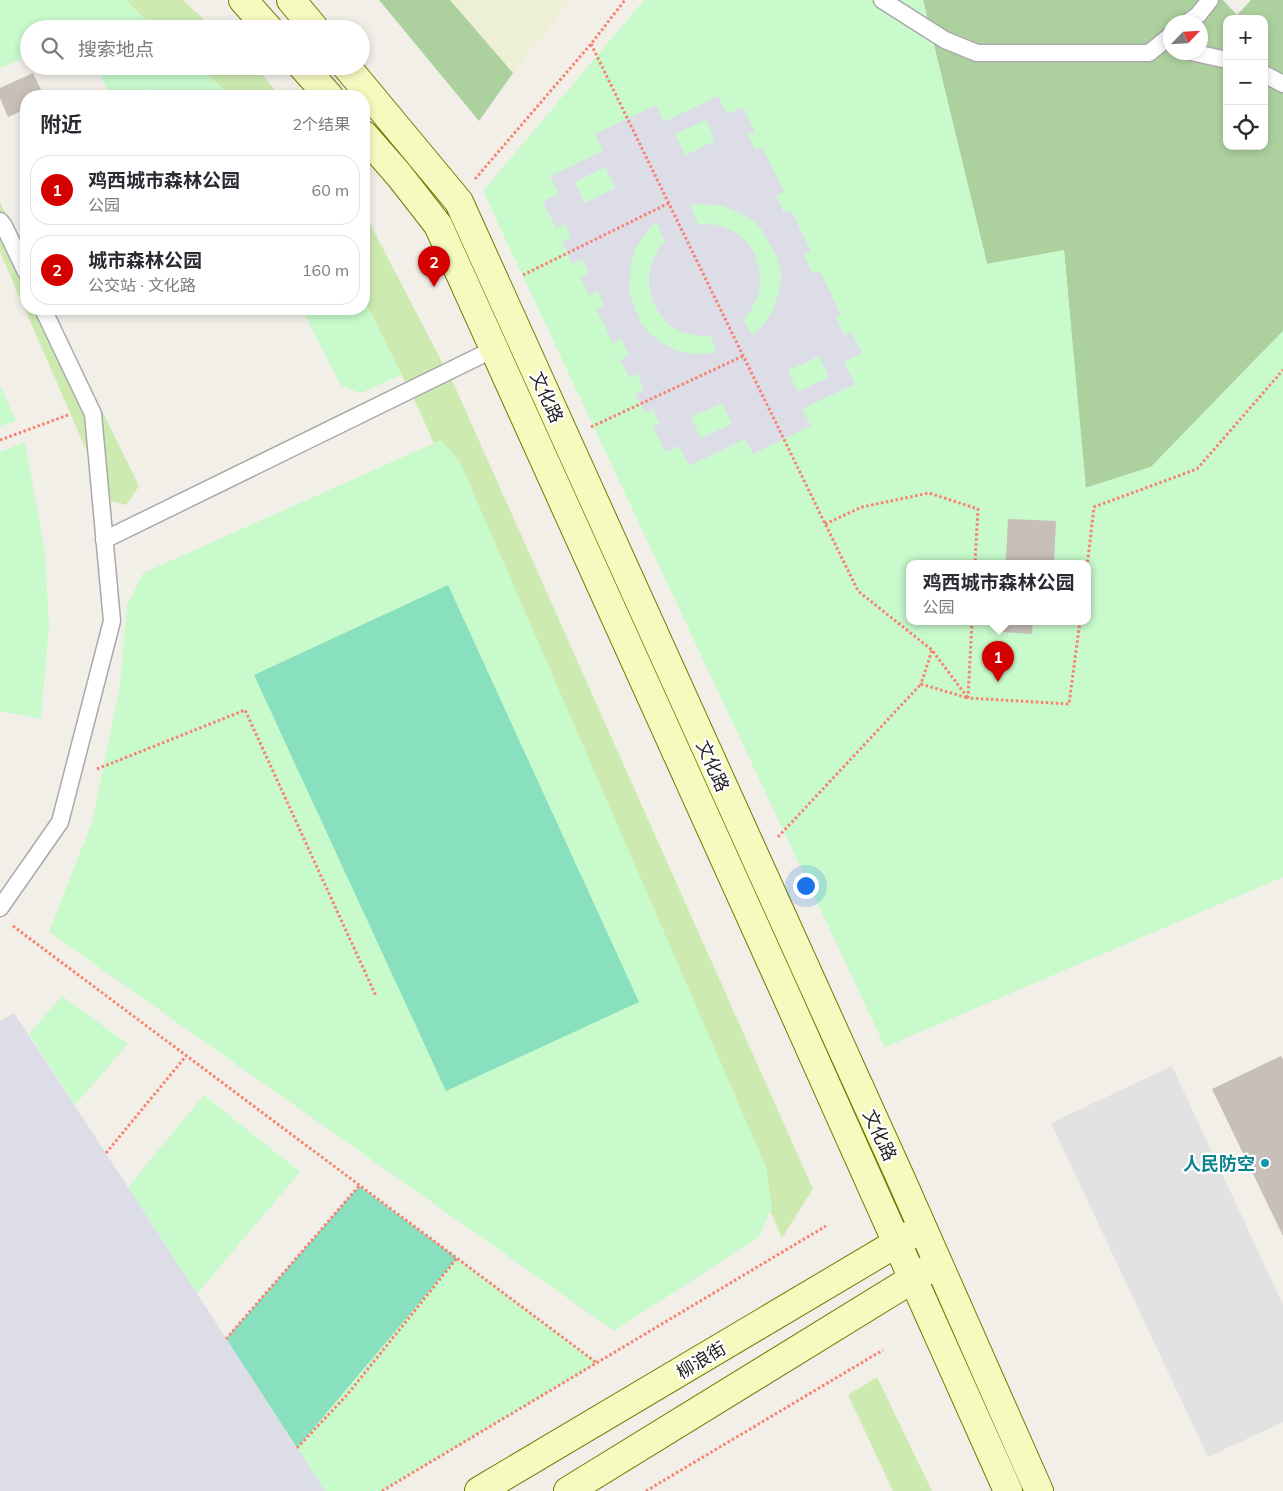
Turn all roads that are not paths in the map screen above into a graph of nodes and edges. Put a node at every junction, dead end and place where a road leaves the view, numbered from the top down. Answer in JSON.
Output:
{"nodes":[{"id":1,"x":243,"y":0,"type":"edge"},
{"id":2,"x":292,"y":0,"type":"edge"},
{"id":3,"x":882,"y":0,"type":"edge"},
{"id":4,"x":1210,"y":0,"type":"edge"},
{"id":5,"x":1197,"y":15,"type":"edge"},
{"id":6,"x":261,"y":20,"type":"edge"},
{"id":7,"x":308,"y":20,"type":"edge"},
{"id":8,"x":1163,"y":45,"type":"edge"},
{"id":9,"x":1208,"y":56,"type":"edge"},
{"id":10,"x":1223,"y":59,"type":"edge"},
{"id":11,"x":310,"y":75,"type":"edge"},
{"id":12,"x":353,"y":75,"type":"edge"},
{"id":13,"x":1268,"y":76,"type":"edge"},
{"id":14,"x":1283,"y":84,"type":"edge"},
{"id":15,"x":324,"y":90,"type":"edge"},
{"id":16,"x":366,"y":90,"type":"edge"},
{"id":17,"x":370,"y":95,"type":"edge"},
{"id":18,"x":370,"y":142,"type":"edge"},
{"id":19,"x":0,"y":221,"type":"edge"},
{"id":20,"x":20,"y":259,"type":"edge"},
{"id":21,"x":46,"y":315,"type":"edge"},
{"id":22,"x":494,"y":349,"type":"junction"},
{"id":23,"x":104,"y":540,"type":"junction"},
{"id":24,"x":4,"y":915,"type":"edge"},
{"id":25,"x":922,"y":1228,"type":"junction"},
{"id":26,"x":896,"y":1244,"type":"junction"},
{"id":27,"x":938,"y":1264,"type":"junction"},
{"id":28,"x":912,"y":1279,"type":"junction"},
{"id":29,"x":480,"y":1491,"type":"edge"},
{"id":30,"x":568,"y":1491,"type":"edge"},
{"id":31,"x":1008,"y":1491,"type":"edge"},
{"id":32,"x":1039,"y":1491,"type":"edge"}],
"edges":[{"from":1,"to":6,"type":"main road"},
{"from":2,"to":7,"type":"main road"},
{"from":3,"to":8,"type":"lane"},
{"from":4,"to":5,"type":"lane"},
{"from":9,"to":10,"type":"lane"},
{"from":11,"to":15,"type":"main road"},
{"from":12,"to":16,"type":"main road","name":"文化路"},
{"from":13,"to":14,"type":"lane"},
{"from":17,"to":25,"type":"main road","name":"文化路"},
{"from":18,"to":22,"type":"main road","name":"文化路"},
{"from":19,"to":20,"type":"lane"},
{"from":21,"to":23,"type":"lane"},
{"from":22,"to":23,"type":"lane"},
{"from":22,"to":26,"type":"main road","name":"文化路"},
{"from":23,"to":24,"type":"lane"},
{"from":25,"to":26,"type":"main road","name":"柳浪街"},
{"from":25,"to":27,"type":"main road","name":"文化路"},
{"from":26,"to":28,"type":"main road","name":"文化路"},
{"from":26,"to":29,"type":"main road","name":"柳浪街"},
{"from":27,"to":28,"type":"main road"},
{"from":27,"to":32,"type":"main road","name":"文化路"},
{"from":28,"to":30,"type":"main road"},
{"from":28,"to":31,"type":"main road","name":"文化路"}]}
